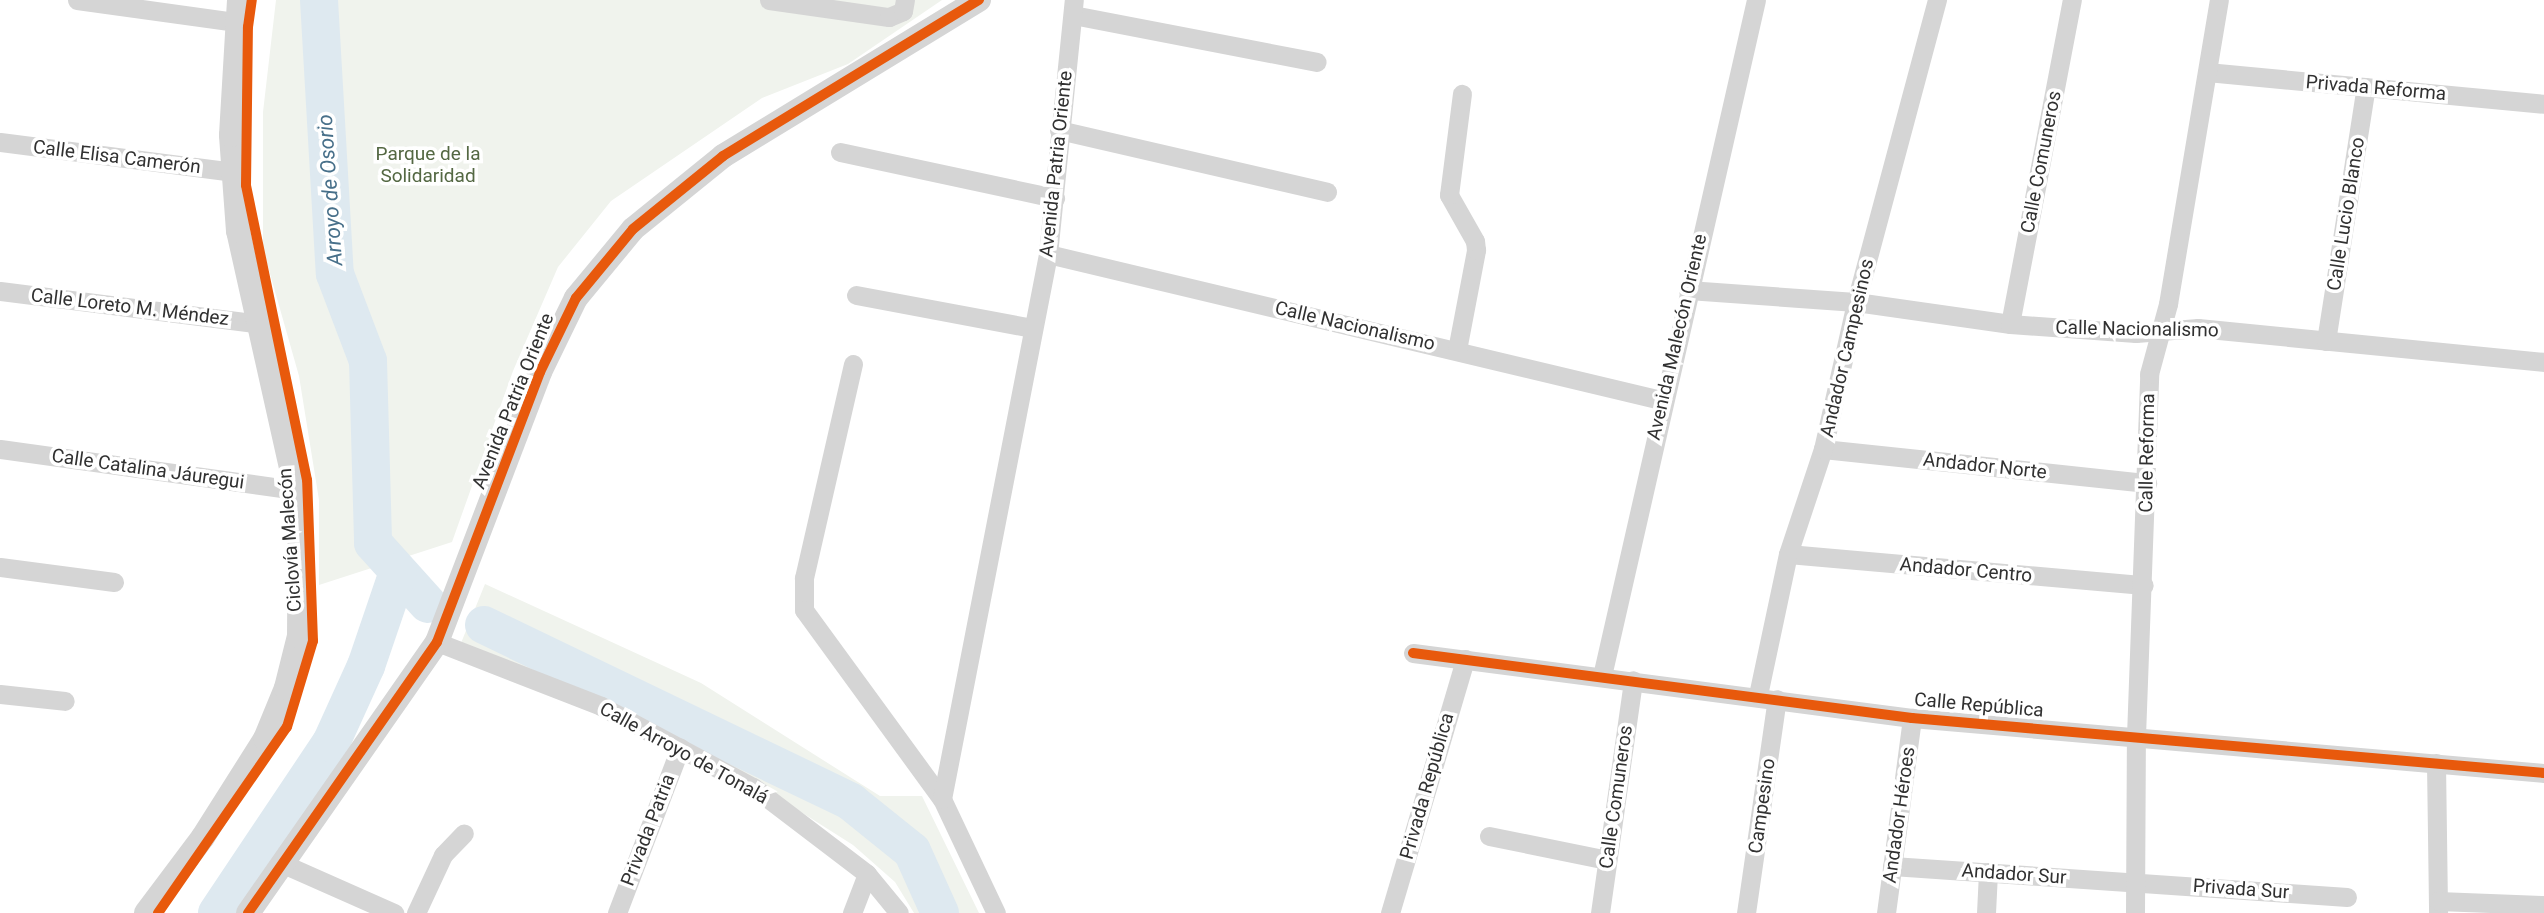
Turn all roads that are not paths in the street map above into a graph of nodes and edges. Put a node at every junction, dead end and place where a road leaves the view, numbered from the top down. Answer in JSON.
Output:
{"nodes":[{"id":1,"x":77,"y":0,"type":"edge"},
{"id":2,"x":769,"y":0,"type":"edge"},
{"id":3,"x":905,"y":0,"type":"edge"},
{"id":4,"x":979,"y":0,"type":"edge"},
{"id":5,"x":1756,"y":0,"type":"edge"},
{"id":6,"x":1937,"y":0,"type":"edge"},
{"id":7,"x":2072,"y":0,"type":"edge"},
{"id":8,"x":2219,"y":0,"type":"edge"},
{"id":9,"x":1074,"y":7,"type":"edge"},
{"id":10,"x":181,"y":8,"type":"edge"},
{"id":11,"x":237,"y":11,"type":"edge"},
{"id":12,"x":1316,"y":62,"type":"dead end"},
{"id":13,"x":2207,"y":72,"type":"junction"},
{"id":14,"x":2366,"y":87,"type":"junction"},
{"id":15,"x":1462,"y":94,"type":"dead end"},
{"id":16,"x":2544,"y":104,"type":"edge"},
{"id":17,"x":1059,"y":130,"type":"junction"},
{"id":18,"x":0,"y":142,"type":"edge"},
{"id":19,"x":840,"y":152,"type":"dead end"},
{"id":20,"x":234,"y":172,"type":"junction"},
{"id":21,"x":1327,"y":192,"type":"dead end"},
{"id":22,"x":1055,"y":198,"type":"junction"},
{"id":23,"x":1048,"y":254,"type":"junction"},
{"id":24,"x":1688,"y":290,"type":"junction"},
{"id":25,"x":0,"y":291,"type":"edge"},
{"id":26,"x":856,"y":295,"type":"dead end"},
{"id":27,"x":1856,"y":302,"type":"junction"},
{"id":28,"x":261,"y":324,"type":"junction"},
{"id":29,"x":2010,"y":324,"type":"junction"},
{"id":30,"x":1033,"y":328,"type":"junction"},
{"id":31,"x":2161,"y":331,"type":"junction"},
{"id":32,"x":2326,"y":341,"type":"junction"},
{"id":33,"x":1457,"y":350,"type":"junction"},
{"id":34,"x":2544,"y":362,"type":"edge"},
{"id":35,"x":853,"y":364,"type":"dead end"},
{"id":36,"x":1661,"y":400,"type":"junction"},
{"id":37,"x":0,"y":449,"type":"edge"},
{"id":38,"x":1823,"y":449,"type":"junction"},
{"id":39,"x":2147,"y":483,"type":"junction"},
{"id":40,"x":296,"y":489,"type":"junction"},
{"id":41,"x":1788,"y":554,"type":"junction"},
{"id":42,"x":0,"y":567,"type":"edge"},
{"id":43,"x":114,"y":582,"type":"dead end"},
{"id":44,"x":2144,"y":585,"type":"junction"},
{"id":45,"x":437,"y":642,"type":"junction"},
{"id":46,"x":1413,"y":653,"type":"dead end"},
{"id":47,"x":1465,"y":659,"type":"junction"},
{"id":48,"x":1602,"y":676,"type":"junction"},
{"id":49,"x":1633,"y":680,"type":"junction"},
{"id":50,"x":0,"y":694,"type":"edge"},
{"id":51,"x":1768,"y":697,"type":"junction"},
{"id":52,"x":65,"y":701,"type":"dead end"},
{"id":53,"x":1912,"y":718,"type":"junction"},
{"id":54,"x":2136,"y":736,"type":"junction"},
{"id":55,"x":680,"y":748,"type":"junction"},
{"id":56,"x":2436,"y":763,"type":"junction"},
{"id":57,"x":2544,"y":772,"type":"edge"},
{"id":58,"x":942,"y":799,"type":"junction"},
{"id":59,"x":464,"y":833,"type":"dead end"},
{"id":60,"x":1489,"y":836,"type":"dead end"},
{"id":61,"x":1607,"y":860,"type":"junction"},
{"id":62,"x":281,"y":863,"type":"junction"},
{"id":63,"x":1892,"y":866,"type":"junction"},
{"id":64,"x":1988,"y":872,"type":"junction"},
{"id":65,"x":867,"y":874,"type":"junction"},
{"id":66,"x":2136,"y":882,"type":"junction"},
{"id":67,"x":2347,"y":897,"type":"dead end"},
{"id":68,"x":2544,"y":905,"type":"edge"},
{"id":69,"x":2438,"y":907,"type":"edge"},
{"id":70,"x":146,"y":913,"type":"edge"},
{"id":71,"x":248,"y":913,"type":"edge"},
{"id":72,"x":394,"y":913,"type":"edge"},
{"id":73,"x":416,"y":913,"type":"edge"},
{"id":74,"x":617,"y":913,"type":"edge"},
{"id":75,"x":852,"y":913,"type":"edge"},
{"id":76,"x":899,"y":913,"type":"edge"},
{"id":77,"x":996,"y":913,"type":"edge"},
{"id":78,"x":1390,"y":913,"type":"edge"},
{"id":79,"x":1600,"y":913,"type":"edge"},
{"id":80,"x":1746,"y":913,"type":"edge"},
{"id":81,"x":1886,"y":913,"type":"edge"},
{"id":82,"x":1986,"y":913,"type":"edge"},
{"id":83,"x":2135,"y":913,"type":"edge"}],
"edges":[{"from":1,"to":10,"type":"street"},
{"from":2,"to":3,"type":"street"},
{"from":4,"to":45,"type":"street","name":"Avenida Patria Oriente"},
{"from":5,"to":24,"type":"street","name":"Avenida Malecón Oriente"},
{"from":6,"to":27,"type":"street","name":"Andador Campesinos"},
{"from":7,"to":29,"type":"street","name":"Calle Comuneros"},
{"from":8,"to":13,"type":"street","name":"Calle Reforma"},
{"from":9,"to":12,"type":"street"},
{"from":9,"to":17,"type":"street","name":"Avenida Patria Oriente"},
{"from":10,"to":11,"type":"street"},
{"from":11,"to":20,"type":"street"},
{"from":13,"to":14,"type":"street","name":"Privada Reforma"},
{"from":13,"to":31,"type":"street","name":"Calle Reforma"},
{"from":14,"to":16,"type":"street","name":"Privada Reforma"},
{"from":14,"to":32,"type":"street","name":"Calle Lucio Blanco"},
{"from":15,"to":33,"type":"street"},
{"from":17,"to":21,"type":"street"},
{"from":17,"to":22,"type":"street","name":"Avenida Patria Oriente"},
{"from":18,"to":20,"type":"street","name":"Calle Elisa Camerón"},
{"from":19,"to":22,"type":"street"},
{"from":20,"to":28,"type":"street"},
{"from":22,"to":23,"type":"street","name":"Avenida Patria Oriente"},
{"from":23,"to":30,"type":"street","name":"Avenida Patria Oriente"},
{"from":23,"to":33,"type":"street","name":"Calle Nacionalismo"},
{"from":24,"to":27,"type":"street","name":"Calle Nacionalismo"},
{"from":24,"to":36,"type":"street","name":"Avenida Malecón Oriente"},
{"from":25,"to":28,"type":"street","name":"Calle Loreto M. Méndez"},
{"from":26,"to":30,"type":"street"},
{"from":27,"to":29,"type":"street","name":"Calle Nacionalismo"},
{"from":27,"to":38,"type":"street","name":"Andador Campesinos"},
{"from":28,"to":40,"type":"street"},
{"from":29,"to":31,"type":"street","name":"Calle Nacionalismo"},
{"from":30,"to":58,"type":"street","name":"Avenida Patria Oriente"},
{"from":31,"to":32,"type":"street","name":"Calle Nacionalismo"},
{"from":31,"to":39,"type":"street","name":"Calle Reforma"},
{"from":32,"to":34,"type":"street","name":"Calle Nacionalismo"},
{"from":33,"to":36,"type":"street","name":"Calle Nacionalismo"},
{"from":35,"to":58,"type":"street"},
{"from":36,"to":48,"type":"street","name":"Avenida Malecón Oriente"},
{"from":37,"to":40,"type":"street","name":"Calle Catalina Jáuregui"},
{"from":38,"to":39,"type":"street","name":"Andador Norte"},
{"from":38,"to":41,"type":"street","name":"Andador Campesinos"},
{"from":39,"to":44,"type":"street","name":"Calle Reforma"},
{"from":40,"to":70,"type":"street"},
{"from":41,"to":44,"type":"street","name":"Andador Centro"},
{"from":41,"to":51,"type":"street","name":"Andador Campesinos"},
{"from":42,"to":43,"type":"street"},
{"from":44,"to":54,"type":"street","name":"Calle Reforma"},
{"from":45,"to":55,"type":"street","name":"Calle Arroyo de Tonalá"},
{"from":45,"to":62,"type":"street","name":"Avenida Patria Oriente"},
{"from":46,"to":47,"type":"street","name":"Calle República"},
{"from":47,"to":48,"type":"street","name":"Calle República"},
{"from":47,"to":78,"type":"street","name":"Privada República"},
{"from":48,"to":49,"type":"street","name":"Calle República"},
{"from":49,"to":51,"type":"street","name":"Calle República"},
{"from":49,"to":61,"type":"street","name":"Calle Comuneros"},
{"from":50,"to":52,"type":"street"},
{"from":51,"to":53,"type":"street","name":"Calle República"},
{"from":51,"to":80,"type":"street","name":"Campesino"},
{"from":53,"to":54,"type":"street","name":"Calle República"},
{"from":53,"to":63,"type":"street","name":"Andador Héroes"},
{"from":54,"to":56,"type":"street","name":"Calle República"},
{"from":54,"to":66,"type":"street","name":"Calle Reforma"},
{"from":55,"to":65,"type":"street","name":"Calle Arroyo de Tonalá"},
{"from":55,"to":74,"type":"street","name":"Privada Patria"},
{"from":56,"to":57,"type":"street","name":"Calle República"},
{"from":56,"to":69,"type":"street"},
{"from":58,"to":77,"type":"street"},
{"from":59,"to":73,"type":"street"},
{"from":60,"to":61,"type":"street"},
{"from":61,"to":79,"type":"street","name":"Calle Comuneros"},
{"from":62,"to":71,"type":"street","name":"Avenida Patria Oriente"},
{"from":62,"to":72,"type":"street"},
{"from":63,"to":64,"type":"street","name":"Andador Sur"},
{"from":63,"to":81,"type":"street","name":"Andador Héroes"},
{"from":64,"to":66,"type":"street","name":"Andador Sur"},
{"from":64,"to":82,"type":"street"},
{"from":65,"to":75,"type":"street"},
{"from":65,"to":76,"type":"street","name":"Calle Arroyo de Tonalá"},
{"from":66,"to":67,"type":"street","name":"Privada Sur"},
{"from":66,"to":83,"type":"street","name":"Calle Reforma"},
{"from":68,"to":69,"type":"street"}]}
